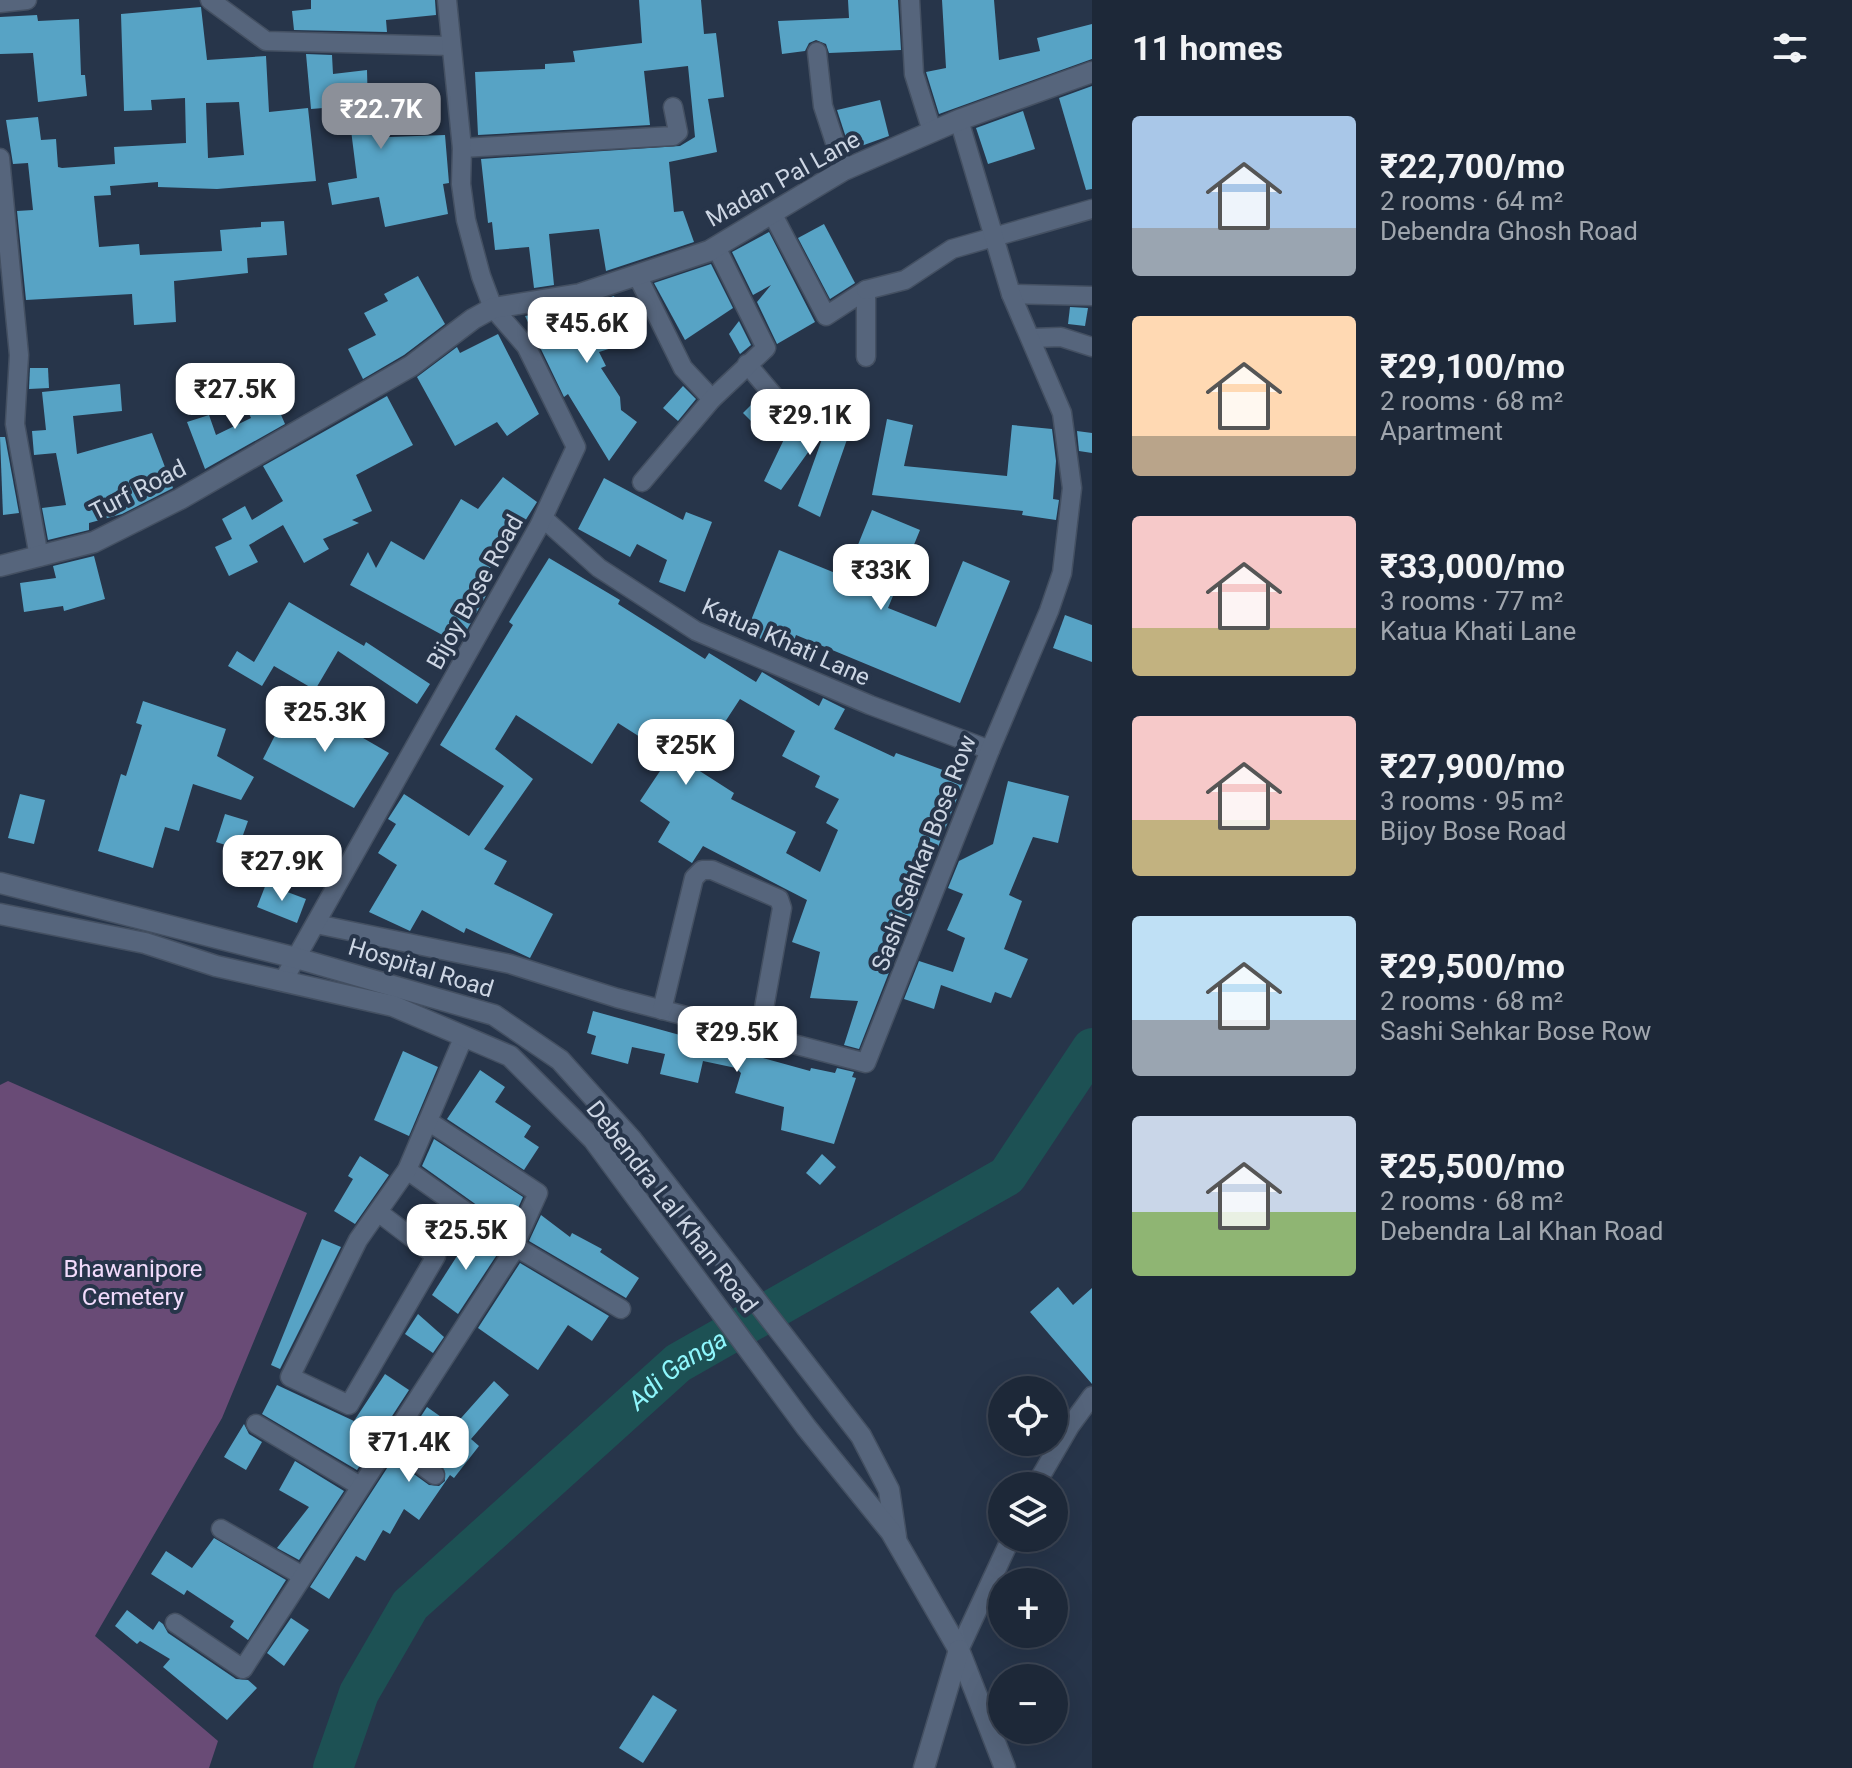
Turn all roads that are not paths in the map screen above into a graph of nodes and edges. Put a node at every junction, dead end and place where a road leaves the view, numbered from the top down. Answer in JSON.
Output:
{"nodes":[{"id":1,"x":27,"y":0,"type":"edge"},
{"id":2,"x":210,"y":0,"type":"edge"},
{"id":3,"x":447,"y":0,"type":"edge"},
{"id":4,"x":910,"y":0,"type":"edge"},
{"id":5,"x":0,"y":3,"type":"edge"},
{"id":6,"x":451,"y":46,"type":"junction"},
{"id":7,"x":817,"y":52,"type":"dead end"},
{"id":8,"x":1092,"y":72,"type":"edge"},
{"id":9,"x":673,"y":107,"type":"dead end"},
{"id":10,"x":959,"y":120,"type":"junction"},
{"id":11,"x":932,"y":131,"type":"junction"},
{"id":12,"x":462,"y":148,"type":"junction"},
{"id":13,"x":0,"y":158,"type":"edge"},
{"id":14,"x":844,"y":170,"type":"junction"},
{"id":15,"x":1092,"y":209,"type":"edge"},
{"id":16,"x":772,"y":213,"type":"junction"},
{"id":17,"x":994,"y":236,"type":"junction"},
{"id":18,"x":716,"y":247,"type":"junction"},
{"id":19,"x":637,"y":275,"type":"junction"},
{"id":20,"x":6,"y":286,"type":"edge"},
{"id":21,"x":866,"y":290,"type":"junction"},
{"id":22,"x":1011,"y":294,"type":"junction"},
{"id":23,"x":1092,"y":296,"type":"edge"},
{"id":24,"x":493,"y":308,"type":"junction"},
{"id":25,"x":1032,"y":338,"type":"junction"},
{"id":26,"x":1092,"y":347,"type":"edge"},
{"id":27,"x":866,"y":357,"type":"dead end"},
{"id":28,"x":747,"y":364,"type":"junction"},
{"id":29,"x":712,"y":399,"type":"junction"},
{"id":30,"x":785,"y":409,"type":"dead end"},
{"id":31,"x":642,"y":482,"type":"dead end"},
{"id":32,"x":543,"y":518,"type":"junction"},
{"id":33,"x":39,"y":557,"type":"junction"},
{"id":34,"x":0,"y":566,"type":"edge"},
{"id":35,"x":990,"y":750,"type":"junction"},
{"id":36,"x":0,"y":883,"type":"edge"},
{"id":37,"x":0,"y":914,"type":"edge"},
{"id":38,"x":316,"y":924,"type":"junction"},
{"id":39,"x":296,"y":958,"type":"junction"},
{"id":40,"x":283,"y":981,"type":"junction"},
{"id":41,"x":662,"y":1010,"type":"junction"},
{"id":42,"x":464,"y":1036,"type":"junction"},
{"id":43,"x":759,"y":1036,"type":"junction"},
{"id":44,"x":428,"y":1121,"type":"junction"},
{"id":45,"x":407,"y":1170,"type":"junction"},
{"id":46,"x":378,"y":1212,"type":"junction"},
{"id":47,"x":515,"y":1246,"type":"junction"},
{"id":48,"x":621,"y":1309,"type":"dead end"},
{"id":49,"x":1092,"y":1396,"type":"edge"},
{"id":50,"x":256,"y":1424,"type":"dead end"},
{"id":51,"x":390,"y":1442,"type":"junction"},
{"id":52,"x":1043,"y":1472,"type":"edge"},
{"id":53,"x":435,"y":1475,"type":"dead end"},
{"id":54,"x":360,"y":1486,"type":"junction"},
{"id":55,"x":221,"y":1529,"type":"dead end"},
{"id":56,"x":897,"y":1541,"type":"junction"},
{"id":57,"x":1004,"y":1552,"type":"edge"},
{"id":58,"x":301,"y":1575,"type":"junction"},
{"id":59,"x":175,"y":1623,"type":"dead end"},
{"id":60,"x":959,"y":1650,"type":"junction"},
{"id":61,"x":924,"y":1768,"type":"edge"},
{"id":62,"x":1005,"y":1768,"type":"edge"}],
"edges":[{"from":1,"to":5,"type":"street"},
{"from":2,"to":6,"type":"street"},
{"from":3,"to":6,"type":"street"},
{"from":4,"to":11,"type":"street"},
{"from":6,"to":12,"type":"street"},
{"from":7,"to":14,"type":"street"},
{"from":8,"to":10,"type":"main road","name":"Madan Pal Lane"},
{"from":9,"to":12,"type":"street"},
{"from":10,"to":11,"type":"main road","name":"Madan Pal Lane"},
{"from":10,"to":17,"type":"street","name":"Sashi Sehkar Bose Row"},
{"from":11,"to":14,"type":"main road","name":"Madan Pal Lane"},
{"from":12,"to":24,"type":"street"},
{"from":13,"to":20,"type":"street"},
{"from":14,"to":16,"type":"main road","name":"Madan Pal Lane"},
{"from":15,"to":17,"type":"street"},
{"from":16,"to":18,"type":"main road","name":"Madan Pal Lane"},
{"from":16,"to":21,"type":"street"},
{"from":17,"to":21,"type":"street"},
{"from":17,"to":22,"type":"street","name":"Sashi Sehkar Bose Row"},
{"from":18,"to":19,"type":"main road","name":"Madan Pal Lane"},
{"from":18,"to":28,"type":"street"},
{"from":19,"to":24,"type":"main road","name":"Madan Pal Lane"},
{"from":19,"to":29,"type":"street"},
{"from":20,"to":33,"type":"street"},
{"from":21,"to":27,"type":"street"},
{"from":22,"to":23,"type":"street"},
{"from":22,"to":25,"type":"street","name":"Sashi Sehkar Bose Row"},
{"from":24,"to":32,"type":"street","name":"Bijoy Bose Road"},
{"from":24,"to":33,"type":"main road","name":"Turf Road"},
{"from":25,"to":26,"type":"street"},
{"from":25,"to":35,"type":"street","name":"Sashi Sehkar Bose Row"},
{"from":28,"to":29,"type":"street"},
{"from":28,"to":30,"type":"street"},
{"from":29,"to":31,"type":"street"},
{"from":32,"to":35,"type":"street","name":"Katua Khati Lane"},
{"from":32,"to":38,"type":"street","name":"Bijoy Bose Road"},
{"from":33,"to":34,"type":"main road","name":"Turf Road"},
{"from":35,"to":43,"type":"street","name":"Sashi Sehkar Bose Row"},
{"from":36,"to":39,"type":"main road","name":"Hospital Road"},
{"from":37,"to":40,"type":"main road","name":"Debendra Lal Khan Road"},
{"from":38,"to":39,"type":"street","name":"Bijoy Bose Road"},
{"from":38,"to":41,"type":"street","name":"Sashi Sehkar Bose Row"},
{"from":39,"to":40,"type":"street","name":"Bijoy Bose Road"},
{"from":39,"to":56,"type":"main road","name":"Hospital Road"},
{"from":40,"to":42,"type":"main road","name":"Debendra Lal Khan Road"},
{"from":41,"to":43,"type":"street","name":"Sashi Sehkar Bose Row"},
{"from":41,"to":43,"type":"street"},
{"from":42,"to":44,"type":"street"},
{"from":42,"to":56,"type":"main road","name":"Debendra Lal Khan Road"},
{"from":44,"to":45,"type":"street"},
{"from":44,"to":47,"type":"street"},
{"from":45,"to":46,"type":"street"},
{"from":45,"to":47,"type":"street"},
{"from":46,"to":46,"type":"street"},
{"from":47,"to":48,"type":"street"},
{"from":47,"to":51,"type":"street"},
{"from":49,"to":52,"type":"street"},
{"from":50,"to":54,"type":"street"},
{"from":51,"to":53,"type":"street"},
{"from":51,"to":54,"type":"street"},
{"from":54,"to":58,"type":"street"},
{"from":55,"to":58,"type":"street"},
{"from":56,"to":60,"type":"main road","name":"Debendra Lal Khan Road"},
{"from":57,"to":60,"type":"street"},
{"from":58,"to":59,"type":"street"},
{"from":60,"to":61,"type":"main road"},
{"from":60,"to":62,"type":"main road","name":"Debendra Lal Khan Road"}]}
